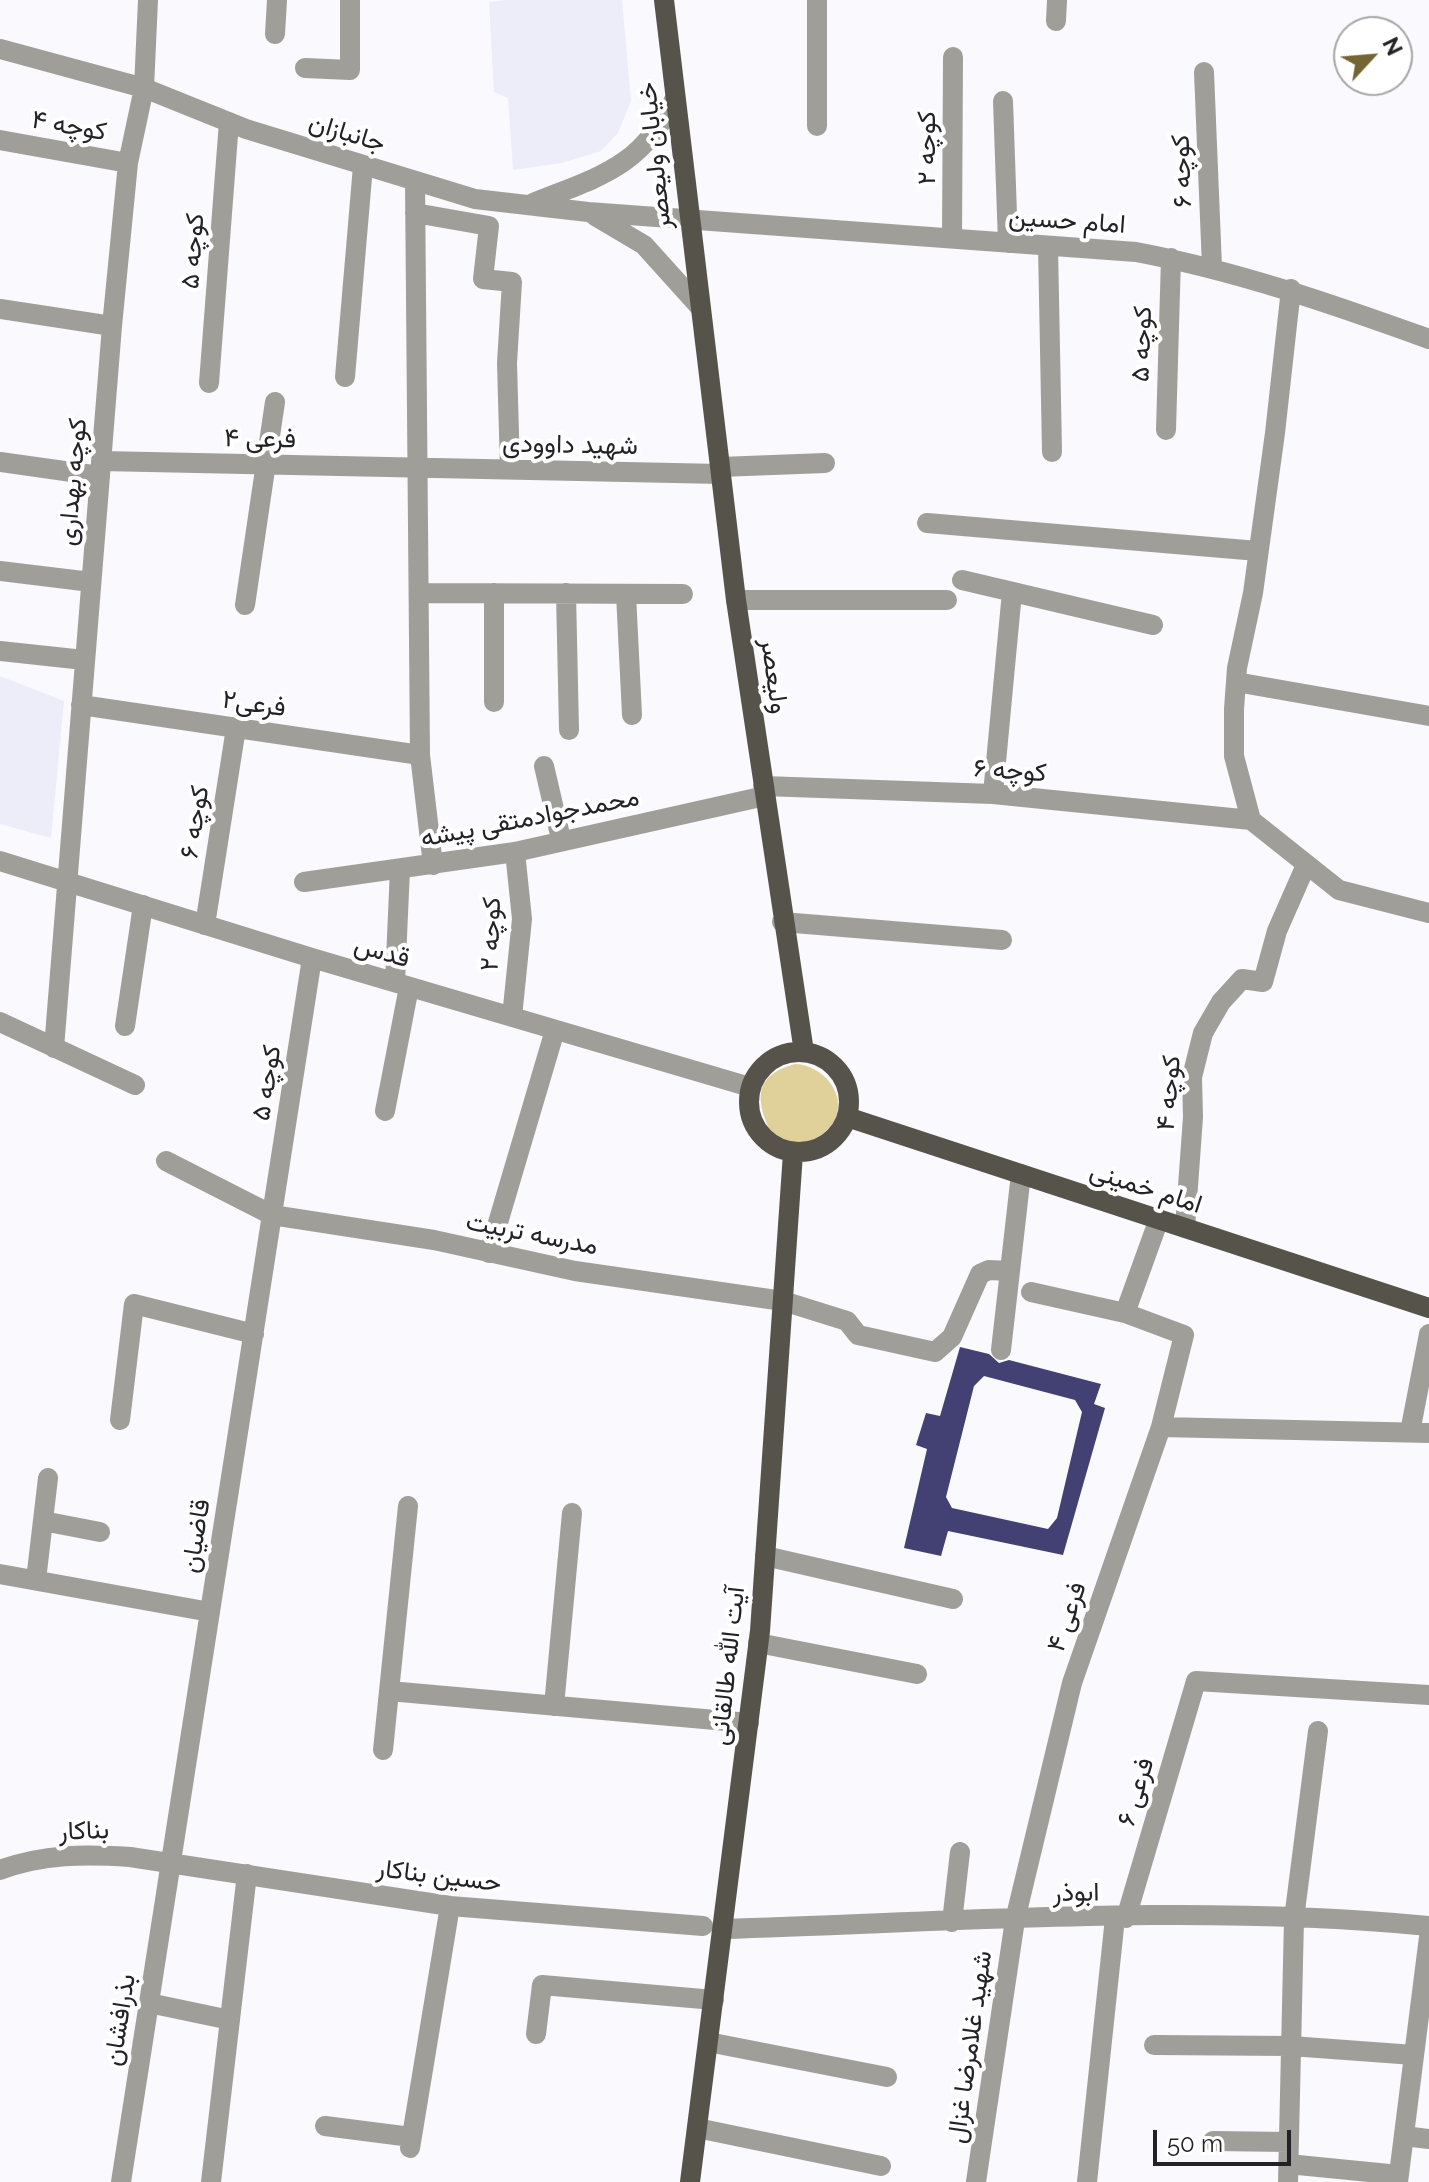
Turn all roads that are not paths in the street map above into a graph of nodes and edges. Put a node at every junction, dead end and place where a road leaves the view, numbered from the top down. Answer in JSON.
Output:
{"nodes":[{"id":1,"x":148,"y":0,"type":"edge"},
{"id":2,"x":277,"y":0,"type":"edge"},
{"id":3,"x":350,"y":0,"type":"edge"},
{"id":4,"x":664,"y":0,"type":"edge"},
{"id":5,"x":817,"y":0,"type":"edge"},
{"id":6,"x":1057,"y":0,"type":"edge"},
{"id":7,"x":1056,"y":21,"type":"dead end"},
{"id":8,"x":275,"y":34,"type":"dead end"},
{"id":9,"x":0,"y":49,"type":"edge"},
{"id":10,"x":953,"y":57,"type":"dead end"},
{"id":11,"x":305,"y":68,"type":"dead end"},
{"id":12,"x":1204,"y":72,"type":"dead end"},
{"id":13,"x":144,"y":88,"type":"junction"},
{"id":14,"x":675,"y":98,"type":"junction"},
{"id":15,"x":1003,"y":101,"type":"dead end"},
{"id":16,"x":229,"y":122,"type":"junction"},
{"id":17,"x":817,"y":126,"type":"dead end"},
{"id":18,"x":0,"y":140,"type":"edge"},
{"id":19,"x":128,"y":163,"type":"junction"},
{"id":20,"x":363,"y":166,"type":"junction"},
{"id":21,"x":415,"y":181,"type":"junction"},
{"id":22,"x":529,"y":205,"type":"junction"},
{"id":23,"x":588,"y":212,"type":"junction"},
{"id":24,"x":415,"y":213,"type":"junction"},
{"id":25,"x":688,"y":220,"type":"junction"},
{"id":26,"x":952,"y":238,"type":"junction"},
{"id":27,"x":1008,"y":243,"type":"junction"},
{"id":28,"x":1048,"y":246,"type":"junction"},
{"id":29,"x":1171,"y":258,"type":"junction"},
{"id":30,"x":1212,"y":267,"type":"junction"},
{"id":31,"x":1291,"y":289,"type":"junction"},
{"id":32,"x":699,"y":306,"type":"junction"},
{"id":33,"x":0,"y":309,"type":"edge"},
{"id":34,"x":112,"y":326,"type":"junction"},
{"id":35,"x":1429,"y":339,"type":"edge"},
{"id":36,"x":345,"y":377,"type":"dead end"},
{"id":37,"x":209,"y":383,"type":"dead end"},
{"id":38,"x":275,"y":402,"type":"dead end"},
{"id":39,"x":1166,"y":430,"type":"dead end"},
{"id":40,"x":1052,"y":452,"type":"dead end"},
{"id":41,"x":0,"y":462,"type":"edge"},
{"id":42,"x":825,"y":463,"type":"dead end"},
{"id":43,"x":266,"y":465,"type":"junction"},
{"id":44,"x":418,"y":468,"type":"junction"},
{"id":45,"x":100,"y":469,"type":"junction"},
{"id":46,"x":510,"y":469,"type":"junction"},
{"id":47,"x":720,"y":470,"type":"junction"},
{"id":48,"x":927,"y":523,"type":"dead end"},
{"id":49,"x":1258,"y":551,"type":"junction"},
{"id":50,"x":0,"y":571,"type":"edge"},
{"id":51,"x":962,"y":580,"type":"dead end"},
{"id":52,"x":91,"y":582,"type":"junction"},
{"id":53,"x":1012,"y":592,"type":"junction"},
{"id":54,"x":419,"y":593,"type":"junction"},
{"id":55,"x":494,"y":593,"type":"junction"},
{"id":56,"x":566,"y":593,"type":"junction"},
{"id":57,"x":626,"y":594,"type":"junction"},
{"id":58,"x":683,"y":594,"type":"dead end"},
{"id":59,"x":736,"y":600,"type":"junction"},
{"id":60,"x":947,"y":600,"type":"dead end"},
{"id":61,"x":245,"y":605,"type":"dead end"},
{"id":62,"x":1153,"y":625,"type":"dead end"},
{"id":63,"x":0,"y":651,"type":"edge"},
{"id":64,"x":84,"y":660,"type":"junction"},
{"id":65,"x":1236,"y":682,"type":"junction"},
{"id":66,"x":494,"y":702,"type":"dead end"},
{"id":67,"x":81,"y":705,"type":"junction"},
{"id":68,"x":632,"y":715,"type":"dead end"},
{"id":69,"x":1429,"y":716,"type":"edge"},
{"id":70,"x":236,"y":728,"type":"junction"},
{"id":71,"x":569,"y":730,"type":"dead end"},
{"id":72,"x":420,"y":755,"type":"junction"},
{"id":73,"x":544,"y":766,"type":"dead end"},
{"id":74,"x":764,"y":791,"type":"junction"},
{"id":75,"x":993,"y":794,"type":"junction"},
{"id":76,"x":1251,"y":820,"type":"junction"},
{"id":77,"x":561,"y":839,"type":"junction"},
{"id":78,"x":515,"y":852,"type":"junction"},
{"id":79,"x":0,"y":863,"type":"edge"},
{"id":80,"x":433,"y":865,"type":"junction"},
{"id":81,"x":1306,"y":865,"type":"junction"},
{"id":82,"x":400,"y":869,"type":"junction"},
{"id":83,"x":66,"y":881,"type":"junction"},
{"id":84,"x":304,"y":882,"type":"dead end"},
{"id":85,"x":143,"y":905,"type":"junction"},
{"id":86,"x":1429,"y":913,"type":"edge"},
{"id":87,"x":782,"y":922,"type":"junction"},
{"id":88,"x":205,"y":925,"type":"junction"},
{"id":89,"x":1002,"y":940,"type":"dead end"},
{"id":90,"x":312,"y":958,"type":"junction"},
{"id":91,"x":402,"y":985,"type":"junction"},
{"id":92,"x":512,"y":1017,"type":"junction"},
{"id":93,"x":0,"y":1022,"type":"edge"},
{"id":94,"x":125,"y":1026,"type":"dead end"},
{"id":95,"x":555,"y":1030,"type":"junction"},
{"id":96,"x":54,"y":1048,"type":"junction"},
{"id":97,"x":804,"y":1052,"type":"junction"},
{"id":98,"x":135,"y":1085,"type":"dead end"},
{"id":99,"x":750,"y":1087,"type":"junction"},
{"id":100,"x":385,"y":1111,"type":"dead end"},
{"id":101,"x":847,"y":1117,"type":"junction"},
{"id":102,"x":793,"y":1153,"type":"junction"},
{"id":103,"x":166,"y":1161,"type":"dead end"},
{"id":104,"x":1021,"y":1174,"type":"junction"},
{"id":105,"x":272,"y":1215,"type":"junction"},
{"id":106,"x":1159,"y":1219,"type":"junction"},
{"id":107,"x":1185,"y":1228,"type":"junction"},
{"id":108,"x":489,"y":1253,"type":"junction"},
{"id":109,"x":1010,"y":1271,"type":"junction"},
{"id":110,"x":1031,"y":1292,"type":"dead end"},
{"id":111,"x":783,"y":1301,"type":"junction"},
{"id":112,"x":1429,"y":1308,"type":"edge"},
{"id":113,"x":1125,"y":1313,"type":"junction"},
{"id":114,"x":254,"y":1334,"type":"junction"},
{"id":115,"x":1429,"y":1334,"type":"edge"},
{"id":116,"x":1001,"y":1350,"type":"dead end"},
{"id":117,"x":120,"y":1420,"type":"dead end"},
{"id":118,"x":1161,"y":1427,"type":"junction"},
{"id":119,"x":1419,"y":1432,"type":"edge"},
{"id":120,"x":48,"y":1478,"type":"dead end"},
{"id":121,"x":408,"y":1506,"type":"dead end"},
{"id":122,"x":572,"y":1513,"type":"dead end"},
{"id":123,"x":43,"y":1521,"type":"junction"},
{"id":124,"x":100,"y":1532,"type":"dead end"},
{"id":125,"x":765,"y":1556,"type":"junction"},
{"id":126,"x":0,"y":1574,"type":"edge"},
{"id":127,"x":36,"y":1580,"type":"junction"},
{"id":128,"x":953,"y":1599,"type":"dead end"},
{"id":129,"x":210,"y":1612,"type":"junction"},
{"id":130,"x":758,"y":1643,"type":"junction"},
{"id":131,"x":917,"y":1674,"type":"dead end"},
{"id":132,"x":389,"y":1691,"type":"junction"},
{"id":133,"x":1429,"y":1695,"type":"edge"},
{"id":134,"x":554,"y":1706,"type":"junction"},
{"id":135,"x":749,"y":1723,"type":"junction"},
{"id":136,"x":1318,"y":1731,"type":"dead end"},
{"id":137,"x":383,"y":1750,"type":"dead end"},
{"id":138,"x":960,"y":1852,"type":"dead end"},
{"id":139,"x":170,"y":1865,"type":"junction"},
{"id":140,"x":0,"y":1870,"type":"edge"},
{"id":141,"x":247,"y":1874,"type":"junction"},
{"id":142,"x":450,"y":1906,"type":"junction"},
{"id":143,"x":1121,"y":1918,"type":"junction"},
{"id":144,"x":1294,"y":1919,"type":"junction"},
{"id":145,"x":1015,"y":1920,"type":"junction"},
{"id":146,"x":952,"y":1922,"type":"junction"},
{"id":147,"x":1429,"y":1926,"type":"edge"},
{"id":148,"x":713,"y":1927,"type":"junction"},
{"id":149,"x":1429,"y":1937,"type":"edge"},
{"id":150,"x":714,"y":2000,"type":"junction"},
{"id":151,"x":149,"y":2003,"type":"junction"},
{"id":152,"x":230,"y":2020,"type":"junction"},
{"id":153,"x":536,"y":2034,"type":"dead end"},
{"id":154,"x":708,"y":2042,"type":"junction"},
{"id":155,"x":1154,"y":2045,"type":"dead end"},
{"id":156,"x":1291,"y":2046,"type":"junction"},
{"id":157,"x":1414,"y":2055,"type":"junction"},
{"id":158,"x":887,"y":2077,"type":"dead end"},
{"id":159,"x":325,"y":2126,"type":"dead end"},
{"id":160,"x":697,"y":2128,"type":"junction"},
{"id":161,"x":1404,"y":2136,"type":"junction"},
{"id":162,"x":1429,"y":2139,"type":"edge"},
{"id":163,"x":1213,"y":2141,"type":"dead end"},
{"id":164,"x":1289,"y":2142,"type":"junction"},
{"id":165,"x":881,"y":2166,"type":"dead end"},
{"id":166,"x":1288,"y":2173,"type":"edge"},
{"id":167,"x":1399,"y":2179,"type":"edge"},
{"id":168,"x":121,"y":2182,"type":"edge"},
{"id":169,"x":211,"y":2182,"type":"edge"},
{"id":170,"x":690,"y":2182,"type":"edge"},
{"id":171,"x":976,"y":2182,"type":"edge"},
{"id":172,"x":1087,"y":2182,"type":"edge"}],
"edges":[{"from":1,"to":13,"type":"street","name":"کوچه بهداری"},
{"from":2,"to":8,"type":"street"},
{"from":3,"to":11,"type":"street"},
{"from":4,"to":14,"type":"main road","name":"خیابان ولیعصر"},
{"from":5,"to":17,"type":"street"},
{"from":6,"to":7,"type":"street"},
{"from":9,"to":13,"type":"street","name":"جانبازان"},
{"from":10,"to":26,"type":"street","name":"کوچه ۲"},
{"from":12,"to":30,"type":"street","name":"کوچه ۶"},
{"from":13,"to":16,"type":"street","name":"جانبازان"},
{"from":13,"to":19,"type":"street","name":"کوچه بهداری"},
{"from":14,"to":22,"type":"street"},
{"from":14,"to":25,"type":"main road","name":"خیابان ولیعصر"},
{"from":15,"to":27,"type":"street"},
{"from":16,"to":20,"type":"street","name":"جانبازان"},
{"from":16,"to":37,"type":"street","name":"کوچه ۵"},
{"from":18,"to":19,"type":"street","name":"کوچه ۴"},
{"from":19,"to":34,"type":"street","name":"کوچه بهداری"},
{"from":20,"to":21,"type":"street","name":"جانبازان"},
{"from":20,"to":36,"type":"street"},
{"from":21,"to":22,"type":"street","name":"جانبازان"},
{"from":21,"to":24,"type":"street"},
{"from":22,"to":23,"type":"street","name":"جانبازان"},
{"from":23,"to":25,"type":"street","name":"جانبازان"},
{"from":23,"to":32,"type":"street"},
{"from":24,"to":44,"type":"street"},
{"from":24,"to":46,"type":"street"},
{"from":25,"to":26,"type":"street","name":"امام حسین"},
{"from":25,"to":32,"type":"main road","name":"خیابان ولیعصر"},
{"from":26,"to":27,"type":"street","name":"امام حسین"},
{"from":27,"to":28,"type":"street","name":"امام حسین"},
{"from":28,"to":29,"type":"street","name":"امام حسین"},
{"from":28,"to":40,"type":"street"},
{"from":29,"to":30,"type":"street","name":"امام حسین"},
{"from":29,"to":39,"type":"street","name":"کوچه ۵"},
{"from":30,"to":31,"type":"street","name":"امام حسین"},
{"from":31,"to":35,"type":"street","name":"امام حسین"},
{"from":31,"to":49,"type":"street"},
{"from":32,"to":47,"type":"main road","name":"ولیعصر"},
{"from":33,"to":34,"type":"street"},
{"from":34,"to":45,"type":"street","name":"کوچه بهداری"},
{"from":38,"to":43,"type":"street"},
{"from":41,"to":45,"type":"street","name":"فرعی ۴"},
{"from":42,"to":47,"type":"street","name":"شهید داوودی"},
{"from":43,"to":44,"type":"street","name":"فرعی ۴"},
{"from":43,"to":45,"type":"street","name":"فرعی ۴"},
{"from":43,"to":61,"type":"street"},
{"from":44,"to":46,"type":"street","name":"شهید داوودی"},
{"from":44,"to":54,"type":"street"},
{"from":45,"to":52,"type":"street","name":"کوچه بهداری"},
{"from":46,"to":47,"type":"street","name":"شهید داوودی"},
{"from":47,"to":59,"type":"main road","name":"ولیعصر"},
{"from":48,"to":49,"type":"street"},
{"from":49,"to":65,"type":"street"},
{"from":50,"to":52,"type":"street"},
{"from":51,"to":53,"type":"street"},
{"from":52,"to":64,"type":"street","name":"کوچه بهداری"},
{"from":53,"to":62,"type":"street"},
{"from":53,"to":75,"type":"street"},
{"from":54,"to":55,"type":"street"},
{"from":54,"to":72,"type":"street"},
{"from":55,"to":56,"type":"street"},
{"from":55,"to":66,"type":"street"},
{"from":56,"to":57,"type":"street"},
{"from":56,"to":71,"type":"street"},
{"from":57,"to":58,"type":"street"},
{"from":57,"to":68,"type":"street"},
{"from":59,"to":60,"type":"street"},
{"from":59,"to":74,"type":"main road","name":"ولیعصر"},
{"from":63,"to":64,"type":"street"},
{"from":64,"to":67,"type":"street","name":"کوچه بهداری"},
{"from":65,"to":69,"type":"street"},
{"from":65,"to":76,"type":"street"},
{"from":67,"to":70,"type":"street","name":"فرعی۲"},
{"from":67,"to":83,"type":"street","name":"کوچه بهداری"},
{"from":70,"to":72,"type":"street","name":"فرعی۲"},
{"from":70,"to":88,"type":"street","name":"کوچه ۶"},
{"from":72,"to":80,"type":"street"},
{"from":73,"to":77,"type":"street"},
{"from":74,"to":75,"type":"street","name":"۶ کوچه"},
{"from":74,"to":77,"type":"street","name":"محمدجوادمتقی پیشه"},
{"from":74,"to":87,"type":"main road","name":"ولیعصر"},
{"from":75,"to":76,"type":"street","name":"۶ کوچه"},
{"from":76,"to":81,"type":"street"},
{"from":77,"to":78,"type":"street","name":"محمدجوادمتقی پیشه"},
{"from":78,"to":80,"type":"street","name":"محمدجوادمتقی پیشه"},
{"from":78,"to":92,"type":"street","name":"کوچه ۲"},
{"from":79,"to":83,"type":"street","name":"قدس"},
{"from":80,"to":82,"type":"street","name":"محمدجوادمتقی پیشه"},
{"from":81,"to":86,"type":"street"},
{"from":81,"to":107,"type":"street","name":"کوچه ۴"},
{"from":82,"to":84,"type":"street","name":"محمدجوادمتقی پیشه"},
{"from":82,"to":91,"type":"street"},
{"from":83,"to":85,"type":"street","name":"قدس"},
{"from":83,"to":96,"type":"street","name":"کوچه بهداری"},
{"from":85,"to":88,"type":"street","name":"قدس"},
{"from":85,"to":94,"type":"street"},
{"from":87,"to":89,"type":"street"},
{"from":87,"to":97,"type":"main road","name":"ولیعصر"},
{"from":88,"to":90,"type":"street","name":"قدس"},
{"from":90,"to":91,"type":"street","name":"قدس"},
{"from":90,"to":105,"type":"street","name":"کوچه ۵"},
{"from":91,"to":92,"type":"street","name":"قدس"},
{"from":91,"to":100,"type":"street"},
{"from":92,"to":95,"type":"street","name":"قدس"},
{"from":93,"to":96,"type":"street"},
{"from":95,"to":99,"type":"street","name":"قدس"},
{"from":95,"to":108,"type":"street"},
{"from":96,"to":98,"type":"street"},
{"from":97,"to":99,"type":"main road"},
{"from":97,"to":101,"type":"main road"},
{"from":99,"to":102,"type":"main road"},
{"from":101,"to":102,"type":"main road"},
{"from":101,"to":104,"type":"main road","name":"امام خمینی"},
{"from":102,"to":111,"type":"main road","name":"آیت الله طالقانی"},
{"from":103,"to":105,"type":"street","name":"مدرسه تربیت"},
{"from":104,"to":106,"type":"main road","name":"امام خمینی"},
{"from":104,"to":109,"type":"street"},
{"from":105,"to":108,"type":"street","name":"مدرسه تربیت"},
{"from":105,"to":114,"type":"street","name":"قاضیان"},
{"from":106,"to":107,"type":"main road","name":"امام خمینی"},
{"from":106,"to":113,"type":"street"},
{"from":107,"to":112,"type":"main road","name":"امام خمینی"},
{"from":108,"to":111,"type":"street","name":"مدرسه تربیت"},
{"from":109,"to":111,"type":"street","name":"مدرسه تربیت"},
{"from":109,"to":116,"type":"street"},
{"from":110,"to":113,"type":"street"},
{"from":111,"to":125,"type":"main road","name":"آیت الله طالقانی"},
{"from":113,"to":118,"type":"street","name":"فرعی ۴"},
{"from":114,"to":117,"type":"street"},
{"from":114,"to":129,"type":"street","name":"قاضیان"},
{"from":115,"to":119,"type":"street"},
{"from":118,"to":119,"type":"street"},
{"from":118,"to":145,"type":"street","name":"فرعی ۴"},
{"from":120,"to":123,"type":"street"},
{"from":121,"to":132,"type":"street"},
{"from":122,"to":134,"type":"street"},
{"from":123,"to":124,"type":"street"},
{"from":123,"to":127,"type":"street"},
{"from":125,"to":128,"type":"street"},
{"from":125,"to":130,"type":"main road","name":"آیت الله طالقانی"},
{"from":126,"to":127,"type":"street"},
{"from":127,"to":129,"type":"street"},
{"from":129,"to":139,"type":"street","name":"قاضیان"},
{"from":130,"to":131,"type":"street"},
{"from":130,"to":135,"type":"main road","name":"آیت الله طالقانی"},
{"from":132,"to":134,"type":"street"},
{"from":132,"to":137,"type":"street"},
{"from":133,"to":143,"type":"street","name":"فرعی ۶"},
{"from":134,"to":135,"type":"street"},
{"from":135,"to":148,"type":"main road","name":"آیت الله طالقانی"},
{"from":136,"to":144,"type":"street"},
{"from":138,"to":146,"type":"street"},
{"from":139,"to":140,"type":"street","name":"بناکار"},
{"from":139,"to":141,"type":"street","name":"حسین بناکار"},
{"from":139,"to":151,"type":"street","name":"بذرافشان"},
{"from":141,"to":142,"type":"street","name":"حسین بناکار"},
{"from":141,"to":152,"type":"street"},
{"from":142,"to":148,"type":"street","name":"حسین بناکار"},
{"from":142,"to":159,"type":"street"},
{"from":143,"to":144,"type":"street","name":"ابوذر"},
{"from":143,"to":145,"type":"street","name":"ابوذر"},
{"from":143,"to":172,"type":"street","name":"فرعی ۶"},
{"from":144,"to":147,"type":"street","name":"ابوذر"},
{"from":144,"to":156,"type":"street"},
{"from":145,"to":146,"type":"street","name":"ابوذر"},
{"from":145,"to":171,"type":"street","name":"شهید غلامرضا غزال"},
{"from":146,"to":148,"type":"street","name":"ابوذر"},
{"from":148,"to":150,"type":"main road","name":"آیت الله طالقانی"},
{"from":149,"to":157,"type":"street"},
{"from":150,"to":153,"type":"street"},
{"from":150,"to":154,"type":"main road","name":"آیت الله طالقانی"},
{"from":151,"to":152,"type":"street"},
{"from":151,"to":168,"type":"street","name":"بذرافشان"},
{"from":152,"to":169,"type":"street"},
{"from":154,"to":158,"type":"street"},
{"from":154,"to":160,"type":"main road","name":"آیت الله طالقانی"},
{"from":155,"to":156,"type":"street"},
{"from":156,"to":157,"type":"street"},
{"from":156,"to":164,"type":"street"},
{"from":157,"to":161,"type":"street"},
{"from":160,"to":165,"type":"street"},
{"from":160,"to":170,"type":"main road","name":"آیت الله طالقانی"},
{"from":161,"to":162,"type":"street"},
{"from":161,"to":167,"type":"street"},
{"from":163,"to":164,"type":"street"},
{"from":164,"to":166,"type":"street"},
{"from":166,"to":167,"type":"street"}]}
